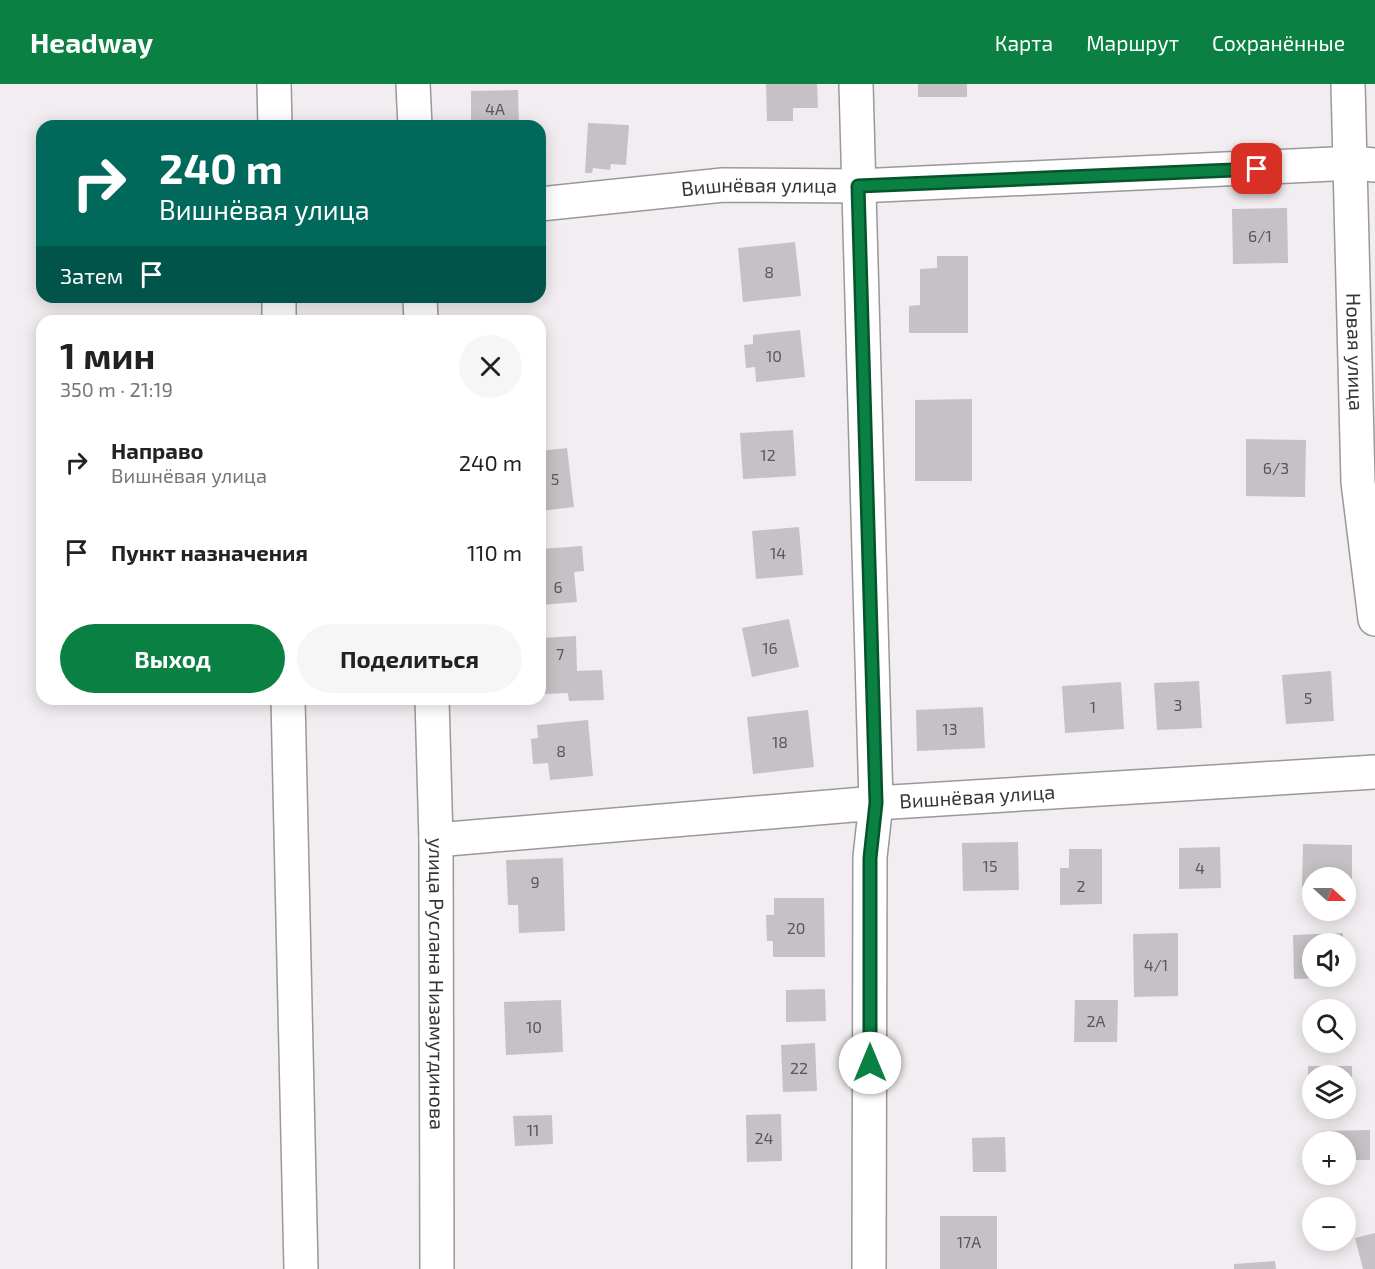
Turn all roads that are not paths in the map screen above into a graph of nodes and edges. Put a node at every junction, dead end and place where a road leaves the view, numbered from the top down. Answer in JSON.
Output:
{"nodes":[{"id":1,"x":274,"y":84,"type":"edge"},
{"id":2,"x":413,"y":84,"type":"edge"},
{"id":3,"x":856,"y":84,"type":"edge"},
{"id":4,"x":1348,"y":84,"type":"edge"},
{"id":5,"x":275,"y":120,"type":"edge"},
{"id":6,"x":415,"y":120,"type":"edge"},
{"id":7,"x":1363,"y":165,"type":"edge"},
{"id":8,"x":858,"y":186,"type":"junction"},
{"id":9,"x":546,"y":203,"type":"edge"},
{"id":10,"x":1375,"y":619,"type":"edge"},
{"id":11,"x":288,"y":705,"type":"edge"},
{"id":12,"x":432,"y":705,"type":"edge"},
{"id":13,"x":1375,"y":772,"type":"edge"},
{"id":14,"x":876,"y":803,"type":"junction"},
{"id":15,"x":436,"y":840,"type":"junction"},
{"id":16,"x":301,"y":1269,"type":"edge"},
{"id":17,"x":437,"y":1269,"type":"edge"},
{"id":18,"x":869,"y":1269,"type":"edge"}],
"edges":[{"from":1,"to":5,"type":"street"},
{"from":2,"to":6,"type":"street"},
{"from":3,"to":8,"type":"street"},
{"from":4,"to":7,"type":"street","name":"Новая улица"},
{"from":7,"to":8,"type":"street","name":"Вишнёвая улица"},
{"from":7,"to":10,"type":"street","name":"Новая улица"},
{"from":8,"to":9,"type":"street","name":"Вишнёвая улица"},
{"from":8,"to":14,"type":"street"},
{"from":11,"to":16,"type":"street"},
{"from":12,"to":15,"type":"street","name":"улица Руслана Низамутдинова"},
{"from":13,"to":14,"type":"street","name":"Вишнёвая улица"},
{"from":14,"to":15,"type":"street","name":"Вишнёвая улица"},
{"from":14,"to":18,"type":"street"},
{"from":15,"to":17,"type":"street","name":"улица Руслана Низамутдинова"}]}
